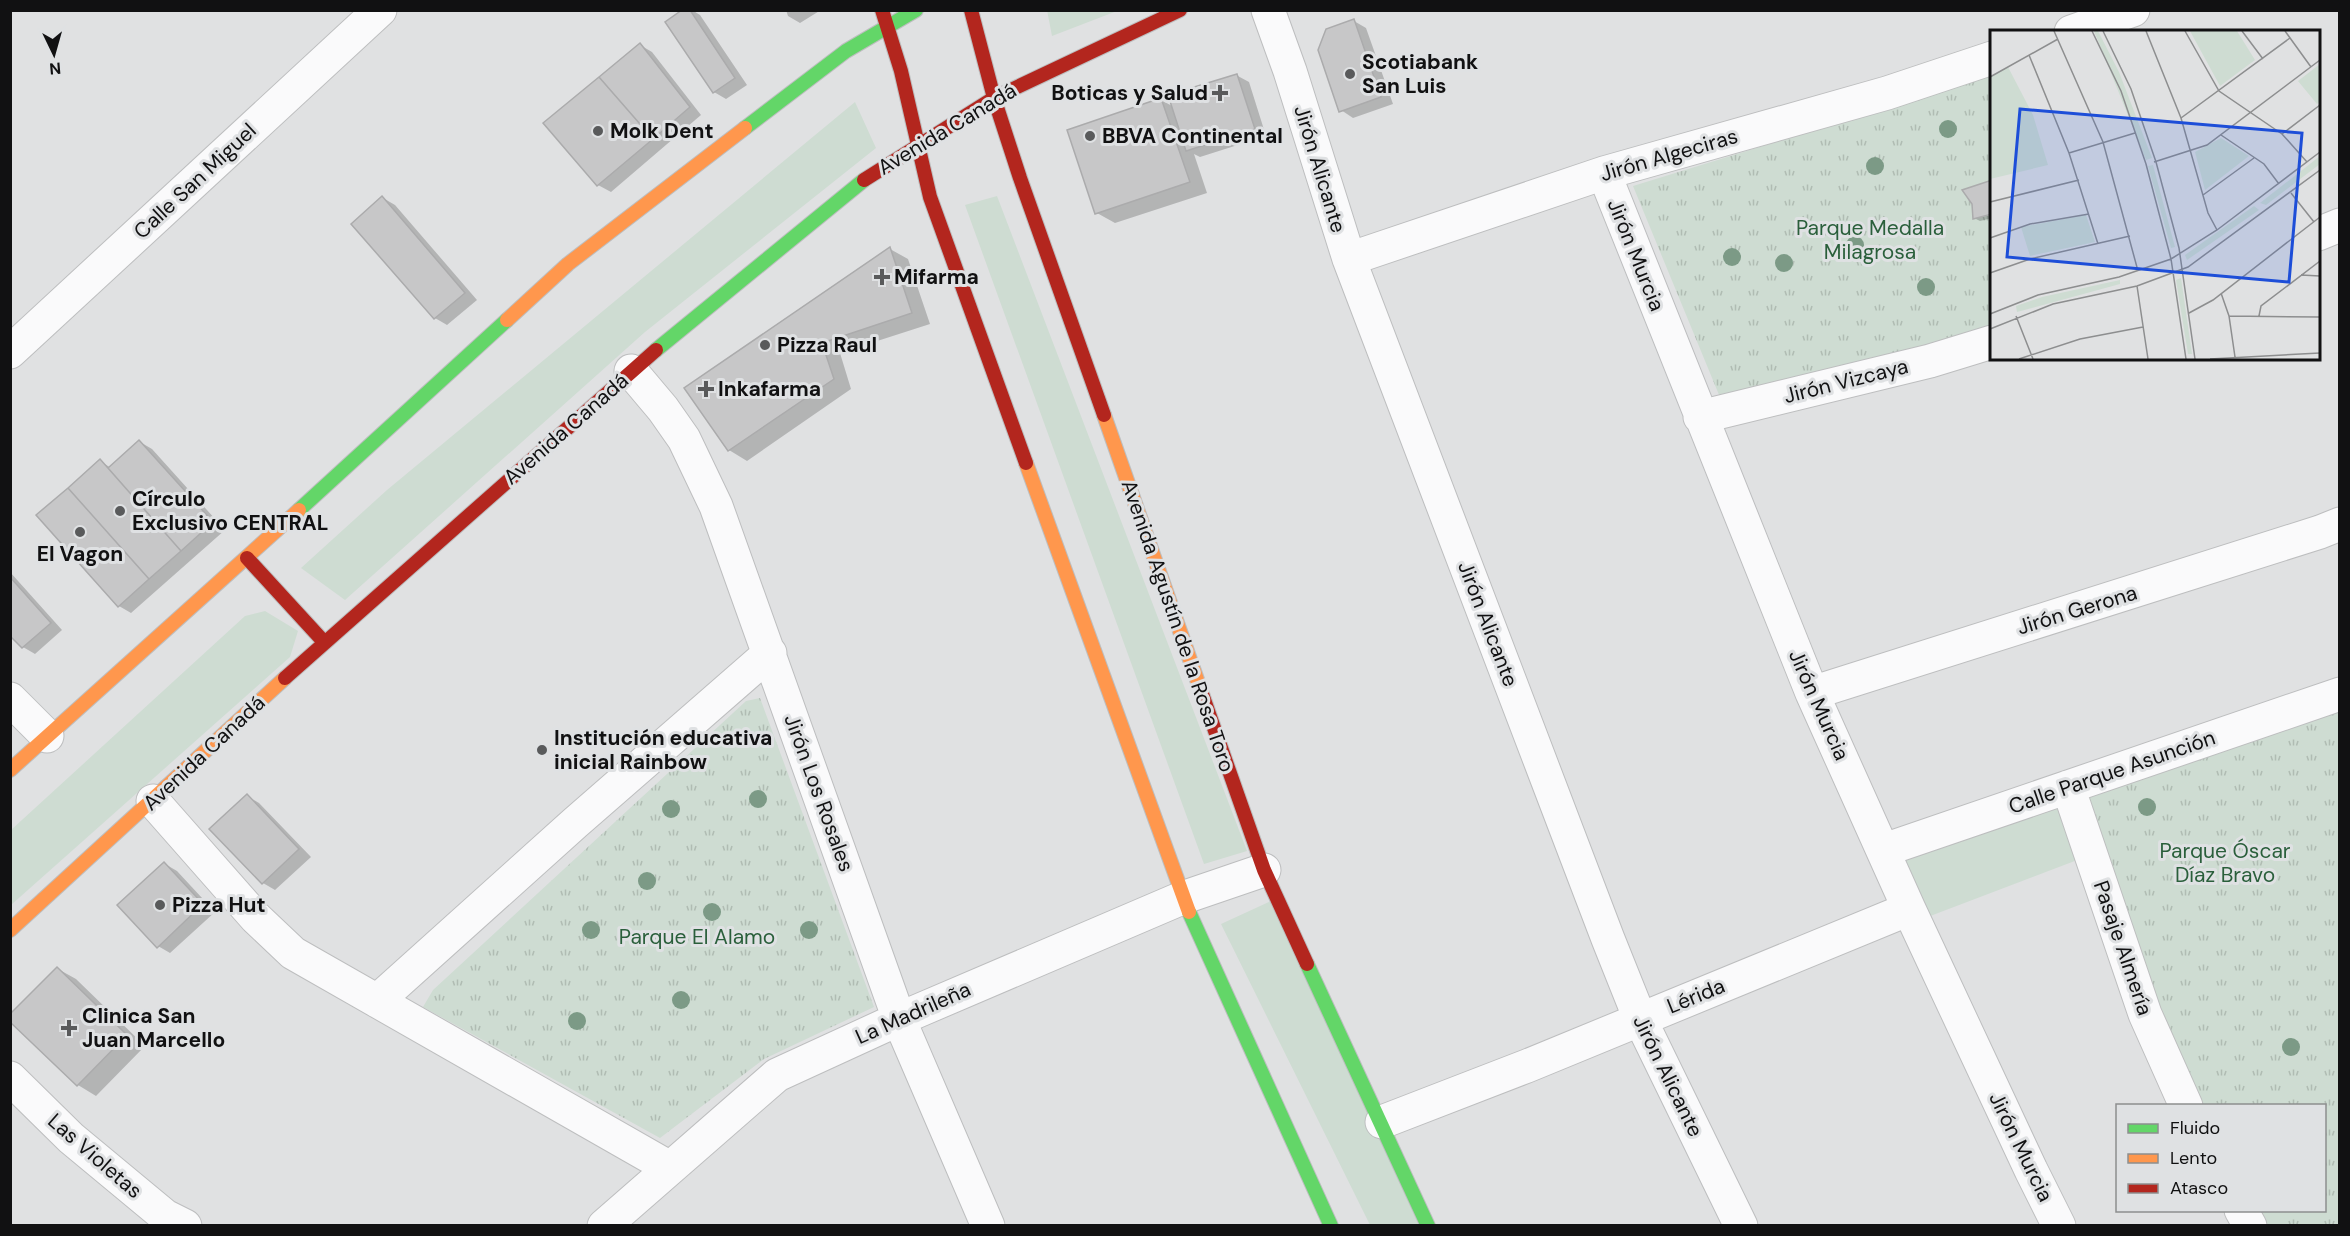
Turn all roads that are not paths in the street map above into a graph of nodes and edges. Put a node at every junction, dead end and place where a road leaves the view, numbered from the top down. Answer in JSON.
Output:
{"nodes":[{"id":1,"x":380,"y":10,"type":"edge"},
{"id":2,"x":882,"y":10,"type":"edge"},
{"id":3,"x":916,"y":10,"type":"edge"},
{"id":4,"x":971,"y":10,"type":"edge"},
{"id":5,"x":1180,"y":10,"type":"edge"},
{"id":6,"x":1268,"y":10,"type":"edge"},
{"id":7,"x":2133,"y":10,"type":"edge"},
{"id":8,"x":887,"y":29,"type":"junction"},
{"id":9,"x":2077,"y":30,"type":"edge"},
{"id":10,"x":1990,"y":59,"type":"edge"},
{"id":11,"x":994,"y":98,"type":"junction"},
{"id":12,"x":919,"y":147,"type":"junction"},
{"id":13,"x":1604,"y":173,"type":"junction"},
{"id":14,"x":2340,"y":225,"type":"edge"},
{"id":15,"x":2320,"y":234,"type":"edge"},
{"id":16,"x":1349,"y":259,"type":"junction"},
{"id":17,"x":1990,"y":343,"type":"edge"},
{"id":18,"x":10,"y":352,"type":"edge"},
{"id":19,"x":631,"y":371,"type":"junction"},
{"id":20,"x":1700,"y":417,"type":"junction"},
{"id":21,"x":2340,"y":524,"type":"edge"},
{"id":22,"x":248,"y":558,"type":"junction"},
{"id":23,"x":324,"y":642,"type":"junction"},
{"id":24,"x":770,"y":653,"type":"junction"},
{"id":25,"x":1812,"y":693,"type":"junction"},
{"id":26,"x":2340,"y":694,"type":"edge"},
{"id":27,"x":10,"y":699,"type":"edge"},
{"id":28,"x":47,"y":736,"type":"junction"},
{"id":29,"x":10,"y":770,"type":"edge"},
{"id":30,"x":2068,"y":787,"type":"junction"},
{"id":31,"x":153,"y":801,"type":"junction"},
{"id":32,"x":1884,"y":850,"type":"junction"},
{"id":33,"x":1264,"y":870,"type":"junction"},
{"id":34,"x":1182,"y":898,"type":"junction"},
{"id":35,"x":1909,"y":909,"type":"junction"},
{"id":36,"x":10,"y":930,"type":"edge"},
{"id":37,"x":377,"y":1001,"type":"junction"},
{"id":38,"x":898,"y":1018,"type":"junction"},
{"id":39,"x":1640,"y":1019,"type":"junction"},
{"id":40,"x":10,"y":1078,"type":"edge"},
{"id":41,"x":2185,"y":1104,"type":"edge"},
{"id":42,"x":1382,"y":1122,"type":"junction"},
{"id":43,"x":669,"y":1168,"type":"junction"},
{"id":44,"x":2242,"y":1212,"type":"edge"},
{"id":45,"x":168,"y":1222,"type":"edge"},
{"id":46,"x":604,"y":1226,"type":"edge"},
{"id":47,"x":988,"y":1226,"type":"edge"},
{"id":48,"x":1331,"y":1226,"type":"edge"},
{"id":49,"x":1428,"y":1226,"type":"edge"},
{"id":50,"x":1741,"y":1226,"type":"edge"},
{"id":51,"x":2059,"y":1226,"type":"edge"},
{"id":52,"x":2250,"y":1226,"type":"edge"}],
"edges":[{"from":1,"to":18,"type":"street","name":"Calle San Miguel"},
{"from":2,"to":8,"type":"main road"},
{"from":3,"to":8,"type":"main road"},
{"from":4,"to":11,"type":"main road","name":"Avenida Agustín de la Rosa Toro"},
{"from":5,"to":11,"type":"main road","name":"Avenida Canadá"},
{"from":6,"to":16,"type":"street","name":"Jirón Alicante"},
{"from":7,"to":9,"type":"street"},
{"from":8,"to":12,"type":"main road"},
{"from":8,"to":22,"type":"main road"},
{"from":10,"to":13,"type":"street","name":"Jirón Algeciras"},
{"from":11,"to":12,"type":"main road","name":"Avenida Canadá"},
{"from":11,"to":33,"type":"main road","name":"Avenida Agustín de la Rosa Toro"},
{"from":12,"to":19,"type":"main road","name":"Avenida Canadá"},
{"from":12,"to":34,"type":"main road"},
{"from":13,"to":16,"type":"street","name":"Jirón Algeciras"},
{"from":13,"to":20,"type":"street","name":"Jirón Murcia"},
{"from":14,"to":15,"type":"street"},
{"from":16,"to":39,"type":"street","name":"Jirón Alicante"},
{"from":17,"to":20,"type":"street","name":"Jirón Vizcaya"},
{"from":19,"to":23,"type":"main road","name":"Avenida Canadá"},
{"from":19,"to":24,"type":"street","name":"Jirón Los Rosales"},
{"from":20,"to":25,"type":"street","name":"Jirón Murcia"},
{"from":21,"to":25,"type":"street","name":"Jirón Gerona"},
{"from":22,"to":23,"type":"main road"},
{"from":22,"to":28,"type":"main road"},
{"from":23,"to":31,"type":"main road","name":"Avenida Canadá"},
{"from":24,"to":37,"type":"street"},
{"from":24,"to":38,"type":"street","name":"Jirón Los Rosales"},
{"from":25,"to":32,"type":"street","name":"Jirón Murcia"},
{"from":26,"to":30,"type":"street","name":"Calle Parque Asunción"},
{"from":27,"to":28,"type":"street"},
{"from":28,"to":29,"type":"main road"},
{"from":30,"to":32,"type":"street","name":"Calle Parque Asunción"},
{"from":30,"to":41,"type":"street","name":"Pasaje Almería"},
{"from":31,"to":36,"type":"main road","name":"Avenida Canadá"},
{"from":31,"to":37,"type":"street"},
{"from":32,"to":35,"type":"street","name":"Jirón Murcia"},
{"from":33,"to":34,"type":"street","name":"La Madrileña"},
{"from":33,"to":42,"type":"main road","name":"Avenida Agustín de la Rosa Toro"},
{"from":34,"to":38,"type":"street","name":"La Madrileña"},
{"from":34,"to":48,"type":"main road"},
{"from":35,"to":39,"type":"street","name":"Lérida"},
{"from":35,"to":51,"type":"street","name":"Jirón Murcia"},
{"from":37,"to":43,"type":"street"},
{"from":38,"to":43,"type":"street","name":"La Madrileña"},
{"from":38,"to":47,"type":"street","name":"Jirón Los Rosales"},
{"from":39,"to":42,"type":"street","name":"Lérida"},
{"from":39,"to":50,"type":"street","name":"Jirón Alicante"},
{"from":40,"to":45,"type":"street","name":"Las Violetas"},
{"from":42,"to":49,"type":"main road","name":"Avenida Agustín de la Rosa Toro"},
{"from":43,"to":46,"type":"street","name":"La Madrileña"},
{"from":44,"to":52,"type":"street"}]}
